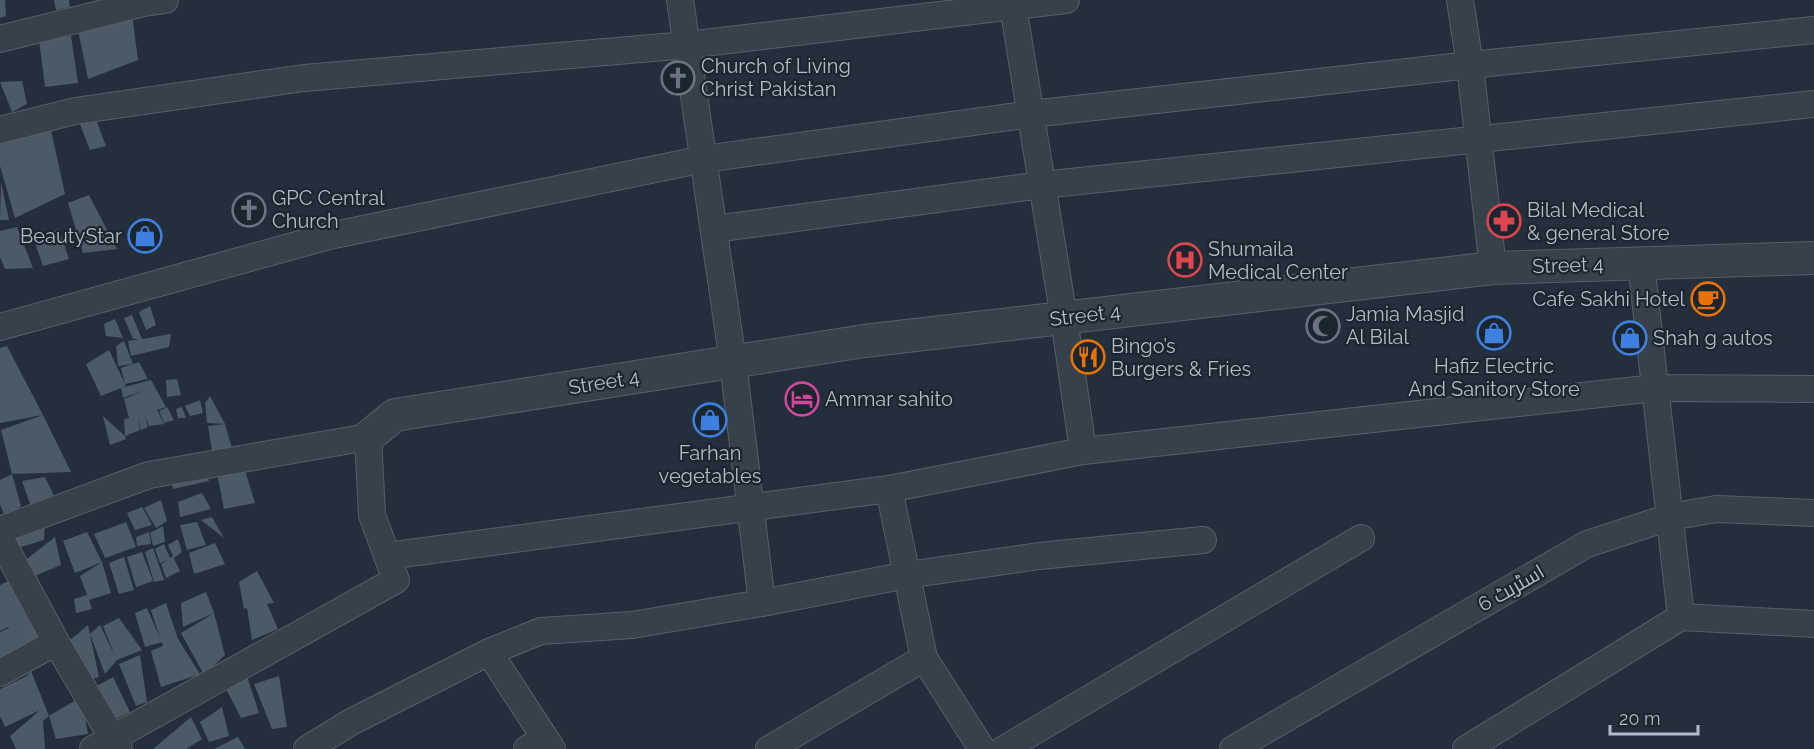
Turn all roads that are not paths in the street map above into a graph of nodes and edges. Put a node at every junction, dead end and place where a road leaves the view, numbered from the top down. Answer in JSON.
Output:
{"nodes":[{"id":1,"x":165,"y":0,"type":"edge"},
{"id":2,"x":680,"y":0,"type":"edge"},
{"id":3,"x":1066,"y":0,"type":"edge"},
{"id":4,"x":1460,"y":0,"type":"edge"},
{"id":5,"x":1012,"y":3,"type":"edge"},
{"id":6,"x":1814,"y":30,"type":"edge"},
{"id":7,"x":0,"y":39,"type":"edge"},
{"id":8,"x":687,"y":45,"type":"junction"},
{"id":9,"x":1470,"y":65,"type":"junction"},
{"id":10,"x":1814,"y":104,"type":"edge"},
{"id":11,"x":1031,"y":114,"type":"junction"},
{"id":12,"x":0,"y":130,"type":"edge"},
{"id":13,"x":1479,"y":140,"type":"junction"},
{"id":14,"x":704,"y":159,"type":"junction"},
{"id":15,"x":1042,"y":185,"type":"junction"},
{"id":16,"x":714,"y":228,"type":"junction"},
{"id":17,"x":1814,"y":258,"type":"edge"},
{"id":18,"x":1641,"y":263,"type":"junction"},
{"id":19,"x":1493,"y":268,"type":"junction"},
{"id":20,"x":1064,"y":318,"type":"junction"},
{"id":21,"x":0,"y":327,"type":"edge"},
{"id":22,"x":733,"y":362,"type":"junction"},
{"id":23,"x":1655,"y":388,"type":"junction"},
{"id":24,"x":1814,"y":388,"type":"edge"},
{"id":25,"x":368,"y":437,"type":"junction"},
{"id":26,"x":1083,"y":451,"type":"junction"},
{"id":27,"x":889,"y":489,"type":"junction"},
{"id":28,"x":750,"y":507,"type":"junction"},
{"id":29,"x":1814,"y":513,"type":"edge"},
{"id":30,"x":1670,"y":517,"type":"junction"},
{"id":31,"x":0,"y":530,"type":"edge"},
{"id":32,"x":0,"y":538,"type":"edge"},
{"id":33,"x":1361,"y":538,"type":"dead end"},
{"id":34,"x":1203,"y":540,"type":"dead end"},
{"id":35,"x":387,"y":556,"type":"junction"},
{"id":36,"x":907,"y":575,"type":"junction"},
{"id":37,"x":762,"y":603,"type":"junction"},
{"id":38,"x":1681,"y":617,"type":"junction"},
{"id":39,"x":1814,"y":624,"type":"edge"},
{"id":40,"x":56,"y":642,"type":"junction"},
{"id":41,"x":489,"y":652,"type":"junction"},
{"id":42,"x":924,"y":658,"type":"junction"},
{"id":43,"x":0,"y":673,"type":"edge"},
{"id":44,"x":108,"y":745,"type":"edge"},
{"id":45,"x":541,"y":745,"type":"edge"},
{"id":46,"x":307,"y":749,"type":"edge"},
{"id":47,"x":769,"y":749,"type":"edge"},
{"id":48,"x":982,"y":749,"type":"edge"},
{"id":49,"x":1004,"y":749,"type":"edge"},
{"id":50,"x":1233,"y":749,"type":"edge"},
{"id":51,"x":1466,"y":749,"type":"edge"}],
"edges":[{"from":1,"to":7,"type":"street"},
{"from":2,"to":8,"type":"street"},
{"from":3,"to":5,"type":"street"},
{"from":4,"to":9,"type":"street"},
{"from":5,"to":8,"type":"street"},
{"from":5,"to":11,"type":"street"},
{"from":6,"to":9,"type":"street"},
{"from":8,"to":12,"type":"street"},
{"from":8,"to":14,"type":"street"},
{"from":9,"to":11,"type":"street"},
{"from":9,"to":13,"type":"street"},
{"from":10,"to":13,"type":"street"},
{"from":11,"to":14,"type":"street"},
{"from":11,"to":15,"type":"street"},
{"from":13,"to":15,"type":"street"},
{"from":13,"to":19,"type":"street"},
{"from":14,"to":16,"type":"street"},
{"from":14,"to":21,"type":"street"},
{"from":15,"to":16,"type":"street"},
{"from":15,"to":20,"type":"street"},
{"from":16,"to":22,"type":"street"},
{"from":17,"to":18,"type":"street","name":"Street 4"},
{"from":18,"to":19,"type":"street","name":"Street 4"},
{"from":18,"to":23,"type":"street"},
{"from":19,"to":20,"type":"street","name":"Street 4"},
{"from":20,"to":22,"type":"street","name":"Street 4"},
{"from":20,"to":26,"type":"street"},
{"from":22,"to":25,"type":"street","name":"Street 4"},
{"from":22,"to":28,"type":"street"},
{"from":23,"to":24,"type":"street"},
{"from":23,"to":26,"type":"street"},
{"from":23,"to":30,"type":"street"},
{"from":25,"to":31,"type":"street"},
{"from":25,"to":35,"type":"street"},
{"from":26,"to":27,"type":"street"},
{"from":27,"to":28,"type":"street"},
{"from":27,"to":36,"type":"street"},
{"from":28,"to":35,"type":"street"},
{"from":28,"to":37,"type":"street"},
{"from":29,"to":30,"type":"street","name":"اسٹریٹ 6"},
{"from":30,"to":38,"type":"street"},
{"from":30,"to":50,"type":"street","name":"اسٹریٹ 6"},
{"from":32,"to":40,"type":"street"},
{"from":33,"to":49,"type":"street"},
{"from":34,"to":36,"type":"street"},
{"from":35,"to":44,"type":"street"},
{"from":36,"to":37,"type":"street"},
{"from":36,"to":42,"type":"street"},
{"from":37,"to":41,"type":"street"},
{"from":38,"to":39,"type":"street"},
{"from":38,"to":51,"type":"street"},
{"from":40,"to":43,"type":"street"},
{"from":40,"to":44,"type":"street"},
{"from":41,"to":45,"type":"street"},
{"from":41,"to":46,"type":"street"},
{"from":42,"to":47,"type":"street"},
{"from":42,"to":48,"type":"street"}]}
